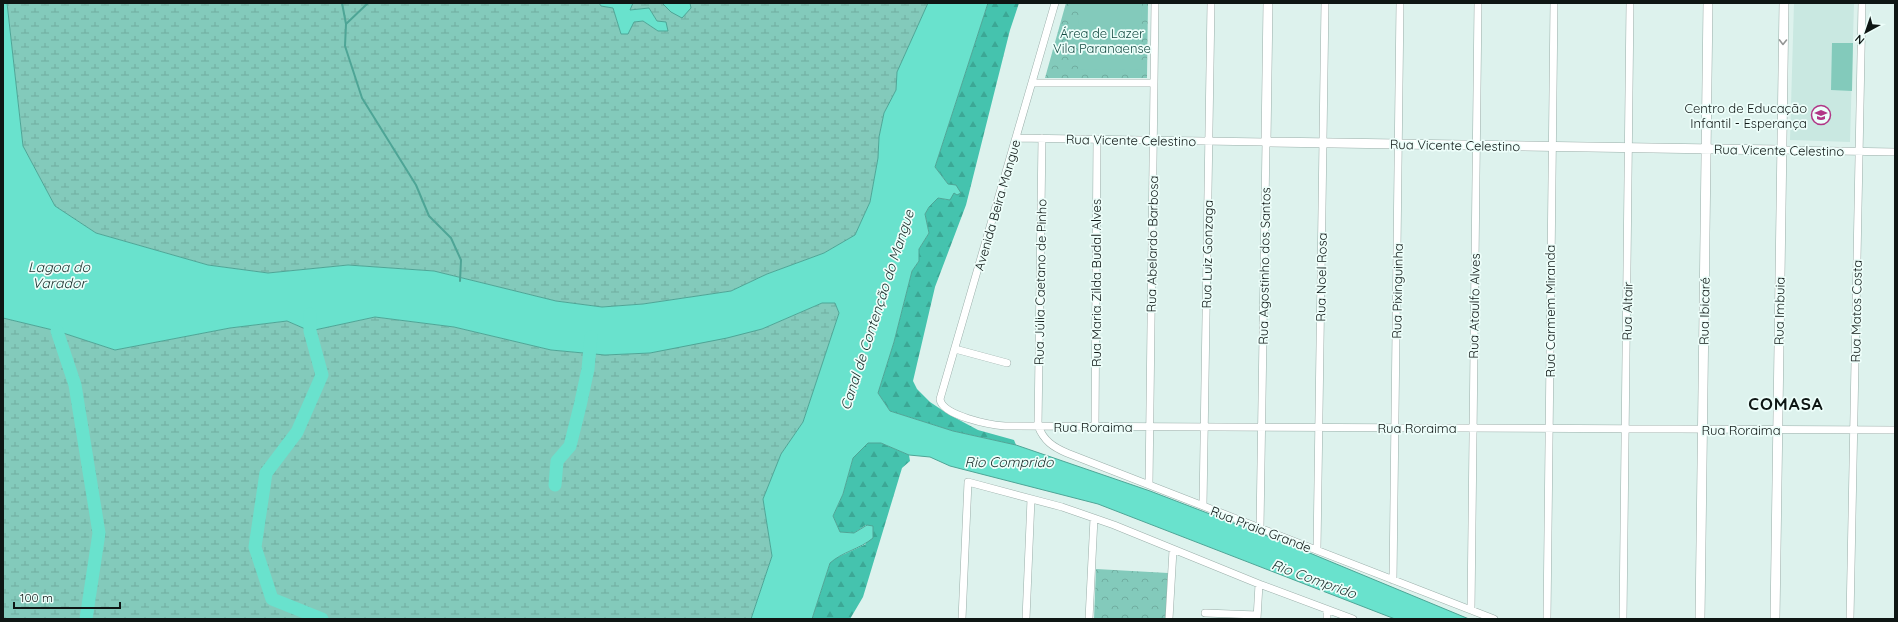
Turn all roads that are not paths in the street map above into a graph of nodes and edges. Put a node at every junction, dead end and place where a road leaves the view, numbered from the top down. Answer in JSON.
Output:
{"nodes":[{"id":1,"x":1055,"y":3,"type":"edge"},
{"id":2,"x":1154,"y":3,"type":"edge"},
{"id":3,"x":1211,"y":3,"type":"edge"},
{"id":4,"x":1268,"y":3,"type":"edge"},
{"id":5,"x":1325,"y":3,"type":"edge"},
{"id":6,"x":1400,"y":3,"type":"edge"},
{"id":7,"x":1478,"y":3,"type":"edge"},
{"id":8,"x":1554,"y":3,"type":"edge"},
{"id":9,"x":1630,"y":3,"type":"edge"},
{"id":10,"x":1708,"y":3,"type":"edge"},
{"id":11,"x":1784,"y":3,"type":"edge"},
{"id":12,"x":1862,"y":3,"type":"edge"},
{"id":13,"x":1032,"y":83,"type":"junction"},
{"id":14,"x":1154,"y":83,"type":"junction"},
{"id":15,"x":1016,"y":138,"type":"junction"},
{"id":16,"x":1042,"y":138,"type":"junction"},
{"id":17,"x":1097,"y":139,"type":"junction"},
{"id":18,"x":1153,"y":140,"type":"junction"},
{"id":19,"x":1209,"y":141,"type":"junction"},
{"id":20,"x":1266,"y":142,"type":"junction"},
{"id":21,"x":1323,"y":143,"type":"junction"},
{"id":22,"x":1398,"y":144,"type":"junction"},
{"id":23,"x":1476,"y":145,"type":"junction"},
{"id":24,"x":1551,"y":146,"type":"junction"},
{"id":25,"x":1629,"y":148,"type":"junction"},
{"id":26,"x":1706,"y":149,"type":"junction"},
{"id":27,"x":1781,"y":150,"type":"junction"},
{"id":28,"x":1859,"y":151,"type":"junction"},
{"id":29,"x":1895,"y":152,"type":"edge"},
{"id":30,"x":955,"y":349,"type":"junction"},
{"id":31,"x":1007,"y":363,"type":"dead end"},
{"id":32,"x":943,"y":406,"type":"joint"},
{"id":33,"x":1038,"y":426,"type":"junction"},
{"id":34,"x":1095,"y":427,"type":"junction"},
{"id":35,"x":1150,"y":427,"type":"junction"},
{"id":36,"x":1204,"y":427,"type":"junction"},
{"id":37,"x":1262,"y":427,"type":"junction"},
{"id":38,"x":1319,"y":428,"type":"junction"},
{"id":39,"x":1395,"y":428,"type":"junction"},
{"id":40,"x":1473,"y":428,"type":"junction"},
{"id":41,"x":1549,"y":429,"type":"junction"},
{"id":42,"x":1625,"y":429,"type":"junction"},
{"id":43,"x":1702,"y":429,"type":"junction"},
{"id":44,"x":1778,"y":430,"type":"junction"},
{"id":45,"x":1853,"y":430,"type":"junction"},
{"id":46,"x":1895,"y":430,"type":"edge"},
{"id":47,"x":1149,"y":485,"type":"junction"},
{"id":48,"x":1031,"y":499,"type":"junction"},
{"id":49,"x":1203,"y":506,"type":"junction"},
{"id":50,"x":1094,"y":518,"type":"junction"},
{"id":51,"x":1260,"y":528,"type":"junction"},
{"id":52,"x":1173,"y":550,"type":"junction"},
{"id":53,"x":1317,"y":550,"type":"junction"},
{"id":54,"x":1393,"y":580,"type":"junction"},
{"id":55,"x":1259,"y":584,"type":"junction"},
{"id":56,"x":1327,"y":610,"type":"junction"},
{"id":57,"x":1471,"y":610,"type":"junction"},
{"id":58,"x":1205,"y":612,"type":"dead end"},
{"id":59,"x":1257,"y":617,"type":"edge"},
{"id":60,"x":962,"y":619,"type":"edge"},
{"id":61,"x":1026,"y":619,"type":"edge"},
{"id":62,"x":1089,"y":619,"type":"edge"},
{"id":63,"x":1169,"y":619,"type":"edge"},
{"id":64,"x":1327,"y":619,"type":"edge"},
{"id":65,"x":1353,"y":619,"type":"edge"},
{"id":66,"x":1494,"y":619,"type":"edge"},
{"id":67,"x":1547,"y":619,"type":"edge"},
{"id":68,"x":1623,"y":619,"type":"edge"},
{"id":69,"x":1700,"y":619,"type":"edge"},
{"id":70,"x":1775,"y":619,"type":"edge"},
{"id":71,"x":1850,"y":619,"type":"edge"}],
"edges":[{"from":1,"to":13,"type":"street","name":"Avenida Beira Mangue"},
{"from":2,"to":14,"type":"street","name":"Rua Abelardo Barbosa"},
{"from":3,"to":19,"type":"street","name":"Rua Luiz Gonzaga"},
{"from":4,"to":20,"type":"street","name":"Rua Agostinho dos Santos"},
{"from":5,"to":21,"type":"street","name":"Rua Noel Rosa"},
{"from":6,"to":22,"type":"street","name":"Rua Pixinguinha"},
{"from":7,"to":23,"type":"street","name":"Rua Ataulfo Alves"},
{"from":8,"to":24,"type":"street","name":"Rua Carmem Miranda"},
{"from":9,"to":25,"type":"street","name":"Rua Altair"},
{"from":10,"to":26,"type":"street","name":"Rua Ibicaré"},
{"from":11,"to":27,"type":"street","name":"Rua Imbuia","one_way":true},
{"from":12,"to":28,"type":"street","name":"Rua Matos Costa"},
{"from":13,"to":14,"type":"street"},
{"from":13,"to":15,"type":"street","name":"Avenida Beira Mangue"},
{"from":14,"to":18,"type":"street","name":"Rua Abelardo Barbosa"},
{"from":15,"to":16,"type":"street","name":"Rua Vicente Celestino"},
{"from":15,"to":30,"type":"street","name":"Avenida Beira Mangue"},
{"from":16,"to":17,"type":"street","name":"Rua Vicente Celestino"},
{"from":16,"to":33,"type":"street","name":"Rua Júlia Caetano de Pinho"},
{"from":17,"to":18,"type":"street","name":"Rua Vicente Celestino"},
{"from":17,"to":34,"type":"street","name":"Rua Maria Zilda Budal Alves"},
{"from":18,"to":19,"type":"street","name":"Rua Vicente Celestino"},
{"from":18,"to":35,"type":"street","name":"Rua Abelardo Barbosa"},
{"from":19,"to":20,"type":"street","name":"Rua Vicente Celestino"},
{"from":19,"to":36,"type":"street","name":"Rua Luiz Gonzaga"},
{"from":20,"to":21,"type":"street","name":"Rua Vicente Celestino"},
{"from":20,"to":37,"type":"street","name":"Rua Agostinho dos Santos"},
{"from":21,"to":22,"type":"street","name":"Rua Vicente Celestino"},
{"from":21,"to":38,"type":"street","name":"Rua Noel Rosa"},
{"from":22,"to":23,"type":"street","name":"Rua Vicente Celestino"},
{"from":22,"to":39,"type":"street","name":"Rua Pixinguinha"},
{"from":23,"to":24,"type":"street","name":"Rua Vicente Celestino"},
{"from":23,"to":40,"type":"street","name":"Rua Ataulfo Alves"},
{"from":24,"to":25,"type":"street","name":"Rua Vicente Celestino"},
{"from":24,"to":41,"type":"street","name":"Rua Carmem Miranda"},
{"from":25,"to":26,"type":"street","name":"Rua Vicente Celestino"},
{"from":25,"to":42,"type":"street","name":"Rua Altair"},
{"from":26,"to":27,"type":"street","name":"Rua Vicente Celestino"},
{"from":26,"to":43,"type":"street","name":"Rua Ibicaré"},
{"from":27,"to":28,"type":"street","name":"Rua Vicente Celestino"},
{"from":27,"to":44,"type":"street","name":"Rua Imbuia"},
{"from":28,"to":29,"type":"street","name":"Rua Vicente Celestino"},
{"from":28,"to":45,"type":"street","name":"Rua Matos Costa"},
{"from":30,"to":31,"type":"street"},
{"from":30,"to":32,"type":"street","name":"Avenida Beira Mangue"},
{"from":32,"to":33,"type":"street","name":"Rua Roraima"},
{"from":33,"to":34,"type":"street","name":"Rua Roraima"},
{"from":33,"to":47,"type":"street","name":"Rua Praia Grande"},
{"from":34,"to":35,"type":"street","name":"Rua Roraima"},
{"from":35,"to":36,"type":"street","name":"Rua Roraima"},
{"from":35,"to":47,"type":"street","name":"Rua Abelardo Barbosa"},
{"from":36,"to":37,"type":"street","name":"Rua Roraima"},
{"from":36,"to":49,"type":"street","name":"Rua Luiz Gonzaga"},
{"from":37,"to":38,"type":"street","name":"Rua Roraima"},
{"from":37,"to":51,"type":"street","name":"Rua Agostinho dos Santos"},
{"from":38,"to":39,"type":"street","name":"Rua Roraima"},
{"from":38,"to":53,"type":"street","name":"Rua Noel Rosa"},
{"from":39,"to":40,"type":"street","name":"Rua Roraima"},
{"from":39,"to":54,"type":"street","name":"Rua Pixinguinha"},
{"from":40,"to":41,"type":"street","name":"Rua Roraima"},
{"from":40,"to":57,"type":"street","name":"Rua Ataulfo Alves"},
{"from":41,"to":42,"type":"street","name":"Rua Roraima"},
{"from":41,"to":67,"type":"street","name":"Rua Carmem Miranda"},
{"from":42,"to":43,"type":"street","name":"Rua Roraima"},
{"from":42,"to":68,"type":"street","name":"Rua Altair"},
{"from":43,"to":44,"type":"street","name":"Rua Roraima"},
{"from":43,"to":69,"type":"street","name":"Rua Ibicaré"},
{"from":44,"to":45,"type":"street","name":"Rua Roraima"},
{"from":44,"to":70,"type":"street","name":"Rua Imbuia"},
{"from":45,"to":46,"type":"street","name":"Rua Roraima"},
{"from":45,"to":71,"type":"street","name":"Rua Matos Costa"},
{"from":47,"to":49,"type":"street","name":"Rua Praia Grande"},
{"from":48,"to":50,"type":"street"},
{"from":48,"to":60,"type":"street"},
{"from":48,"to":61,"type":"street"},
{"from":49,"to":51,"type":"street","name":"Rua Praia Grande"},
{"from":50,"to":52,"type":"street"},
{"from":50,"to":62,"type":"street"},
{"from":51,"to":53,"type":"street","name":"Rua Praia Grande"},
{"from":52,"to":55,"type":"street"},
{"from":52,"to":63,"type":"street"},
{"from":53,"to":54,"type":"street","name":"Rua Praia Grande"},
{"from":54,"to":57,"type":"street","name":"Rua Praia Grande"},
{"from":55,"to":56,"type":"street"},
{"from":55,"to":59,"type":"street"},
{"from":56,"to":64,"type":"street"},
{"from":56,"to":65,"type":"street"},
{"from":57,"to":66,"type":"street","name":"Rua Praia Grande"},
{"from":58,"to":59,"type":"street"}]}
